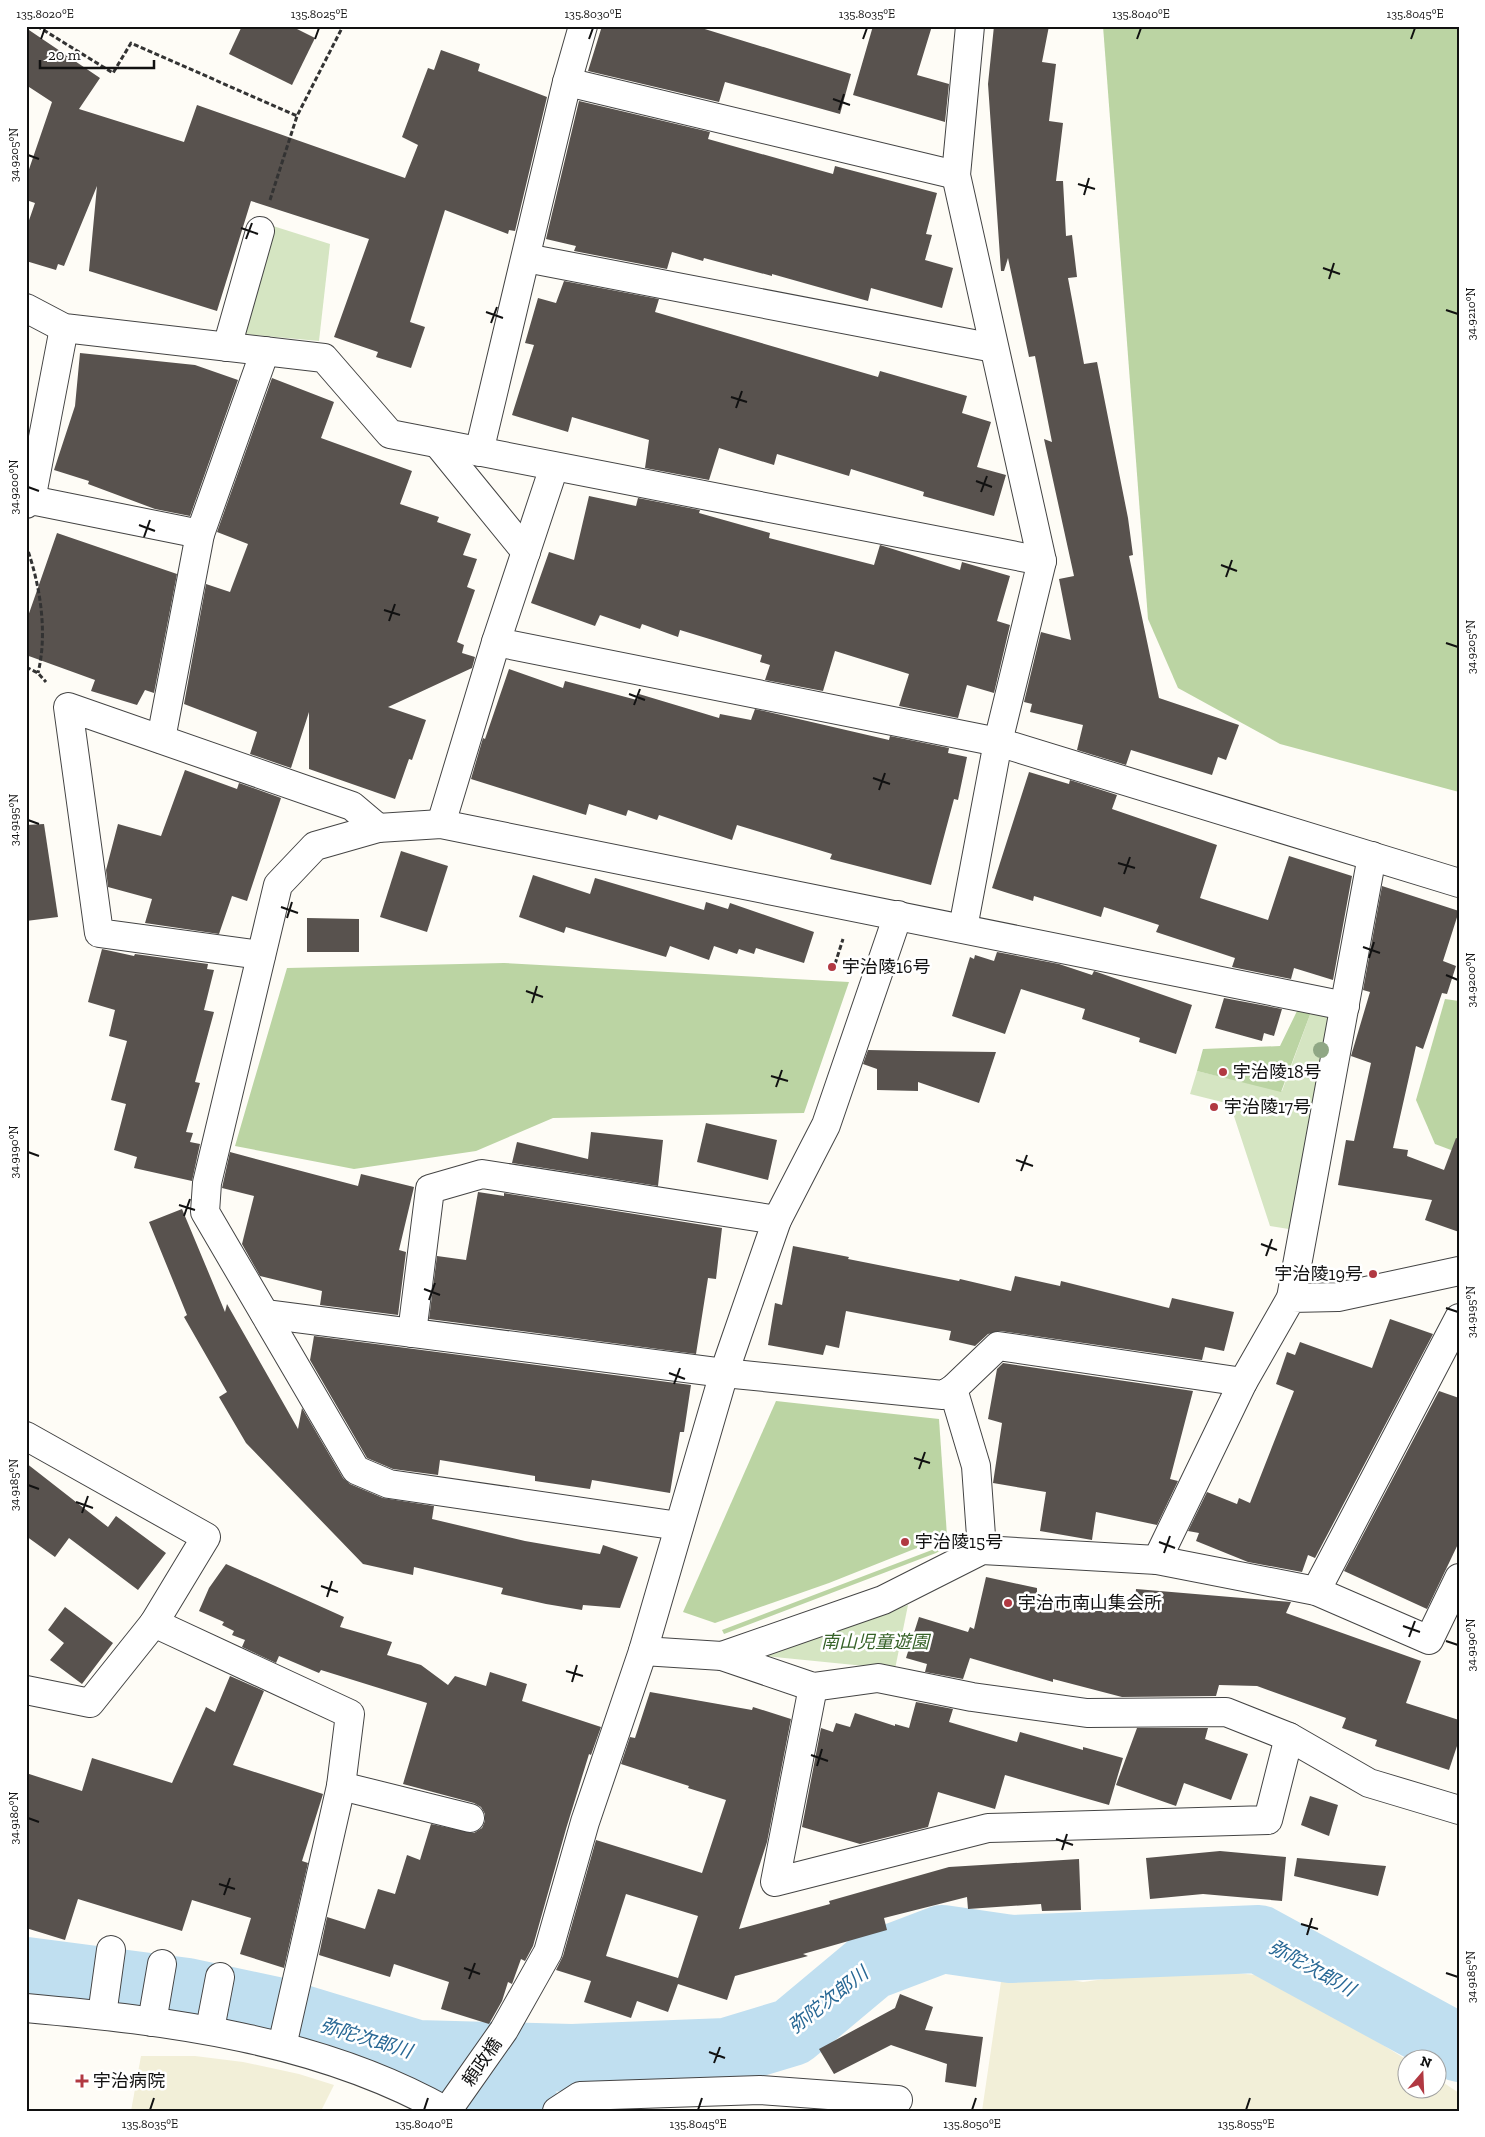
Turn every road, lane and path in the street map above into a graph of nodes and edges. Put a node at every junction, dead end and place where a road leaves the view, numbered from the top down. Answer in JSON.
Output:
{"nodes":[{"id":1,"x":37,"y":26,"type":"edge"},
{"id":2,"x":343,"y":26,"type":"edge"},
{"id":3,"x":583,"y":26,"type":"edge"},
{"id":4,"x":970,"y":26,"type":"edge"},
{"id":5,"x":567,"y":82,"type":"junction"},
{"id":6,"x":297,"y":116,"type":"junction"},
{"id":7,"x":956,"y":175,"type":"junction"},
{"id":8,"x":260,"y":231,"type":"joint"},
{"id":9,"x":526,"y":258,"type":"junction"},
{"id":10,"x":26,"y":308,"type":"edge"},
{"id":11,"x":64,"y":328,"type":"junction"},
{"id":12,"x":227,"y":347,"type":"junction"},
{"id":13,"x":994,"y":348,"type":"junction"},
{"id":14,"x":265,"y":351,"type":"junction"},
{"id":15,"x":438,"y":444,"type":"junction"},
{"id":16,"x":479,"y":452,"type":"junction"},
{"id":17,"x":554,"y":467,"type":"junction"},
{"id":18,"x":29,"y":502,"type":"edge"},
{"id":19,"x":200,"y":534,"type":"junction"},
{"id":20,"x":26,"y":545,"type":"edge"},
{"id":21,"x":526,"y":552,"type":"junction"},
{"id":22,"x":1042,"y":561,"type":"junction"},
{"id":23,"x":496,"y":642,"type":"junction"},
{"id":24,"x":38,"y":673,"type":"dead end"},
{"id":25,"x":161,"y":740,"type":"junction"},
{"id":26,"x":998,"y":742,"type":"junction"},
{"id":27,"x":441,"y":824,"type":"junction"},
{"id":28,"x":378,"y":828,"type":"junction"},
{"id":29,"x":1372,"y":856,"type":"junction"},
{"id":30,"x":1459,"y":883,"type":"edge"},
{"id":31,"x":898,"y":914,"type":"junction"},
{"id":32,"x":963,"y":928,"type":"junction"},
{"id":33,"x":846,"y":932,"type":"dead end"},
{"id":34,"x":261,"y":956,"type":"junction"},
{"id":35,"x":835,"y":964,"type":"dead end"},
{"id":36,"x":1345,"y":1006,"type":"junction"},
{"id":37,"x":777,"y":1220,"type":"junction"},
{"id":38,"x":1459,"y":1272,"type":"edge"},
{"id":39,"x":1291,"y":1298,"type":"junction"},
{"id":40,"x":265,"y":1314,"type":"junction"},
{"id":41,"x":1459,"y":1318,"type":"edge"},
{"id":42,"x":412,"y":1333,"type":"junction"},
{"id":43,"x":724,"y":1373,"type":"junction"},
{"id":44,"x":1243,"y":1382,"type":"junction"},
{"id":45,"x":953,"y":1389,"type":"junction"},
{"id":46,"x":26,"y":1436,"type":"edge"},
{"id":47,"x":679,"y":1526,"type":"junction"},
{"id":48,"x":982,"y":1550,"type":"junction"},
{"id":49,"x":1157,"y":1560,"type":"junction"},
{"id":50,"x":1459,"y":1578,"type":"edge"},
{"id":51,"x":1316,"y":1591,"type":"junction"},
{"id":52,"x":154,"y":1623,"type":"junction"},
{"id":53,"x":642,"y":1651,"type":"junction"},
{"id":54,"x":722,"y":1656,"type":"junction"},
{"id":55,"x":813,"y":1687,"type":"junction"},
{"id":56,"x":26,"y":1690,"type":"edge"},
{"id":57,"x":1289,"y":1736,"type":"junction"},
{"id":58,"x":341,"y":1786,"type":"junction"},
{"id":59,"x":1459,"y":1810,"type":"edge"},
{"id":60,"x":470,"y":1818,"type":"dead end"},
{"id":61,"x":111,"y":1955,"type":"dead end"},
{"id":62,"x":162,"y":1964,"type":"dead end"},
{"id":63,"x":220,"y":1976,"type":"dead end"},
{"id":64,"x":104,"y":2004,"type":"junction"},
{"id":65,"x":26,"y":2008,"type":"edge"},
{"id":66,"x":154,"y":2009,"type":"junction"},
{"id":67,"x":211,"y":2021,"type":"junction"},
{"id":68,"x":284,"y":2037,"type":"junction"},
{"id":69,"x":898,"y":2100,"type":"dead end"},
{"id":70,"x":451,"y":2105,"type":"edge"},
{"id":71,"x":557,"y":2111,"type":"edge"}],
"edges":[{"from":1,"to":6,"type":"path"},
{"from":2,"to":6,"type":"path"},
{"from":3,"to":5,"type":"street"},
{"from":4,"to":7,"type":"street"},
{"from":5,"to":7,"type":"street"},
{"from":5,"to":9,"type":"street"},
{"from":6,"to":8,"type":"path"},
{"from":7,"to":13,"type":"street"},
{"from":8,"to":12,"type":"street"},
{"from":9,"to":13,"type":"street"},
{"from":9,"to":16,"type":"street"},
{"from":10,"to":11,"type":"street"},
{"from":11,"to":12,"type":"street"},
{"from":11,"to":18,"type":"street"},
{"from":12,"to":14,"type":"street"},
{"from":13,"to":22,"type":"street"},
{"from":14,"to":15,"type":"street"},
{"from":14,"to":19,"type":"street"},
{"from":15,"to":16,"type":"street"},
{"from":15,"to":21,"type":"street"},
{"from":16,"to":17,"type":"street"},
{"from":17,"to":21,"type":"street"},
{"from":17,"to":22,"type":"street"},
{"from":18,"to":19,"type":"street"},
{"from":19,"to":25,"type":"street"},
{"from":20,"to":24,"type":"path"},
{"from":21,"to":23,"type":"street"},
{"from":22,"to":26,"type":"street"},
{"from":23,"to":26,"type":"street"},
{"from":23,"to":27,"type":"street"},
{"from":25,"to":28,"type":"street"},
{"from":25,"to":34,"type":"street"},
{"from":26,"to":29,"type":"street"},
{"from":26,"to":32,"type":"street"},
{"from":27,"to":28,"type":"street"},
{"from":27,"to":31,"type":"street"},
{"from":28,"to":34,"type":"street"},
{"from":29,"to":30,"type":"street"},
{"from":29,"to":36,"type":"street"},
{"from":31,"to":32,"type":"street"},
{"from":31,"to":37,"type":"street","name":"頼政橋"},
{"from":32,"to":36,"type":"street"},
{"from":33,"to":35,"type":"path"},
{"from":34,"to":40,"type":"street"},
{"from":36,"to":39,"type":"street"},
{"from":37,"to":42,"type":"street"},
{"from":37,"to":43,"type":"street","name":"頼政橋"},
{"from":38,"to":39,"type":"street"},
{"from":39,"to":44,"type":"street"},
{"from":40,"to":42,"type":"street"},
{"from":40,"to":47,"type":"street"},
{"from":41,"to":51,"type":"street"},
{"from":42,"to":43,"type":"street"},
{"from":43,"to":45,"type":"street"},
{"from":43,"to":47,"type":"street","name":"頼政橋"},
{"from":44,"to":45,"type":"street"},
{"from":44,"to":49,"type":"street"},
{"from":45,"to":48,"type":"street"},
{"from":46,"to":52,"type":"street"},
{"from":47,"to":53,"type":"street","name":"頼政橋"},
{"from":48,"to":49,"type":"street"},
{"from":48,"to":54,"type":"street"},
{"from":49,"to":51,"type":"street"},
{"from":50,"to":51,"type":"street"},
{"from":52,"to":56,"type":"street"},
{"from":52,"to":58,"type":"street"},
{"from":53,"to":54,"type":"street"},
{"from":53,"to":70,"type":"street","name":"頼政橋"},
{"from":54,"to":55,"type":"street"},
{"from":55,"to":57,"type":"street"},
{"from":55,"to":57,"type":"street"},
{"from":57,"to":59,"type":"street"},
{"from":58,"to":60,"type":"street"},
{"from":58,"to":68,"type":"street"},
{"from":61,"to":64,"type":"street"},
{"from":62,"to":66,"type":"street"},
{"from":63,"to":67,"type":"street"},
{"from":64,"to":65,"type":"street"},
{"from":64,"to":66,"type":"street"},
{"from":66,"to":67,"type":"street"},
{"from":67,"to":68,"type":"street"},
{"from":68,"to":70,"type":"street"},
{"from":69,"to":71,"type":"street"}]}
